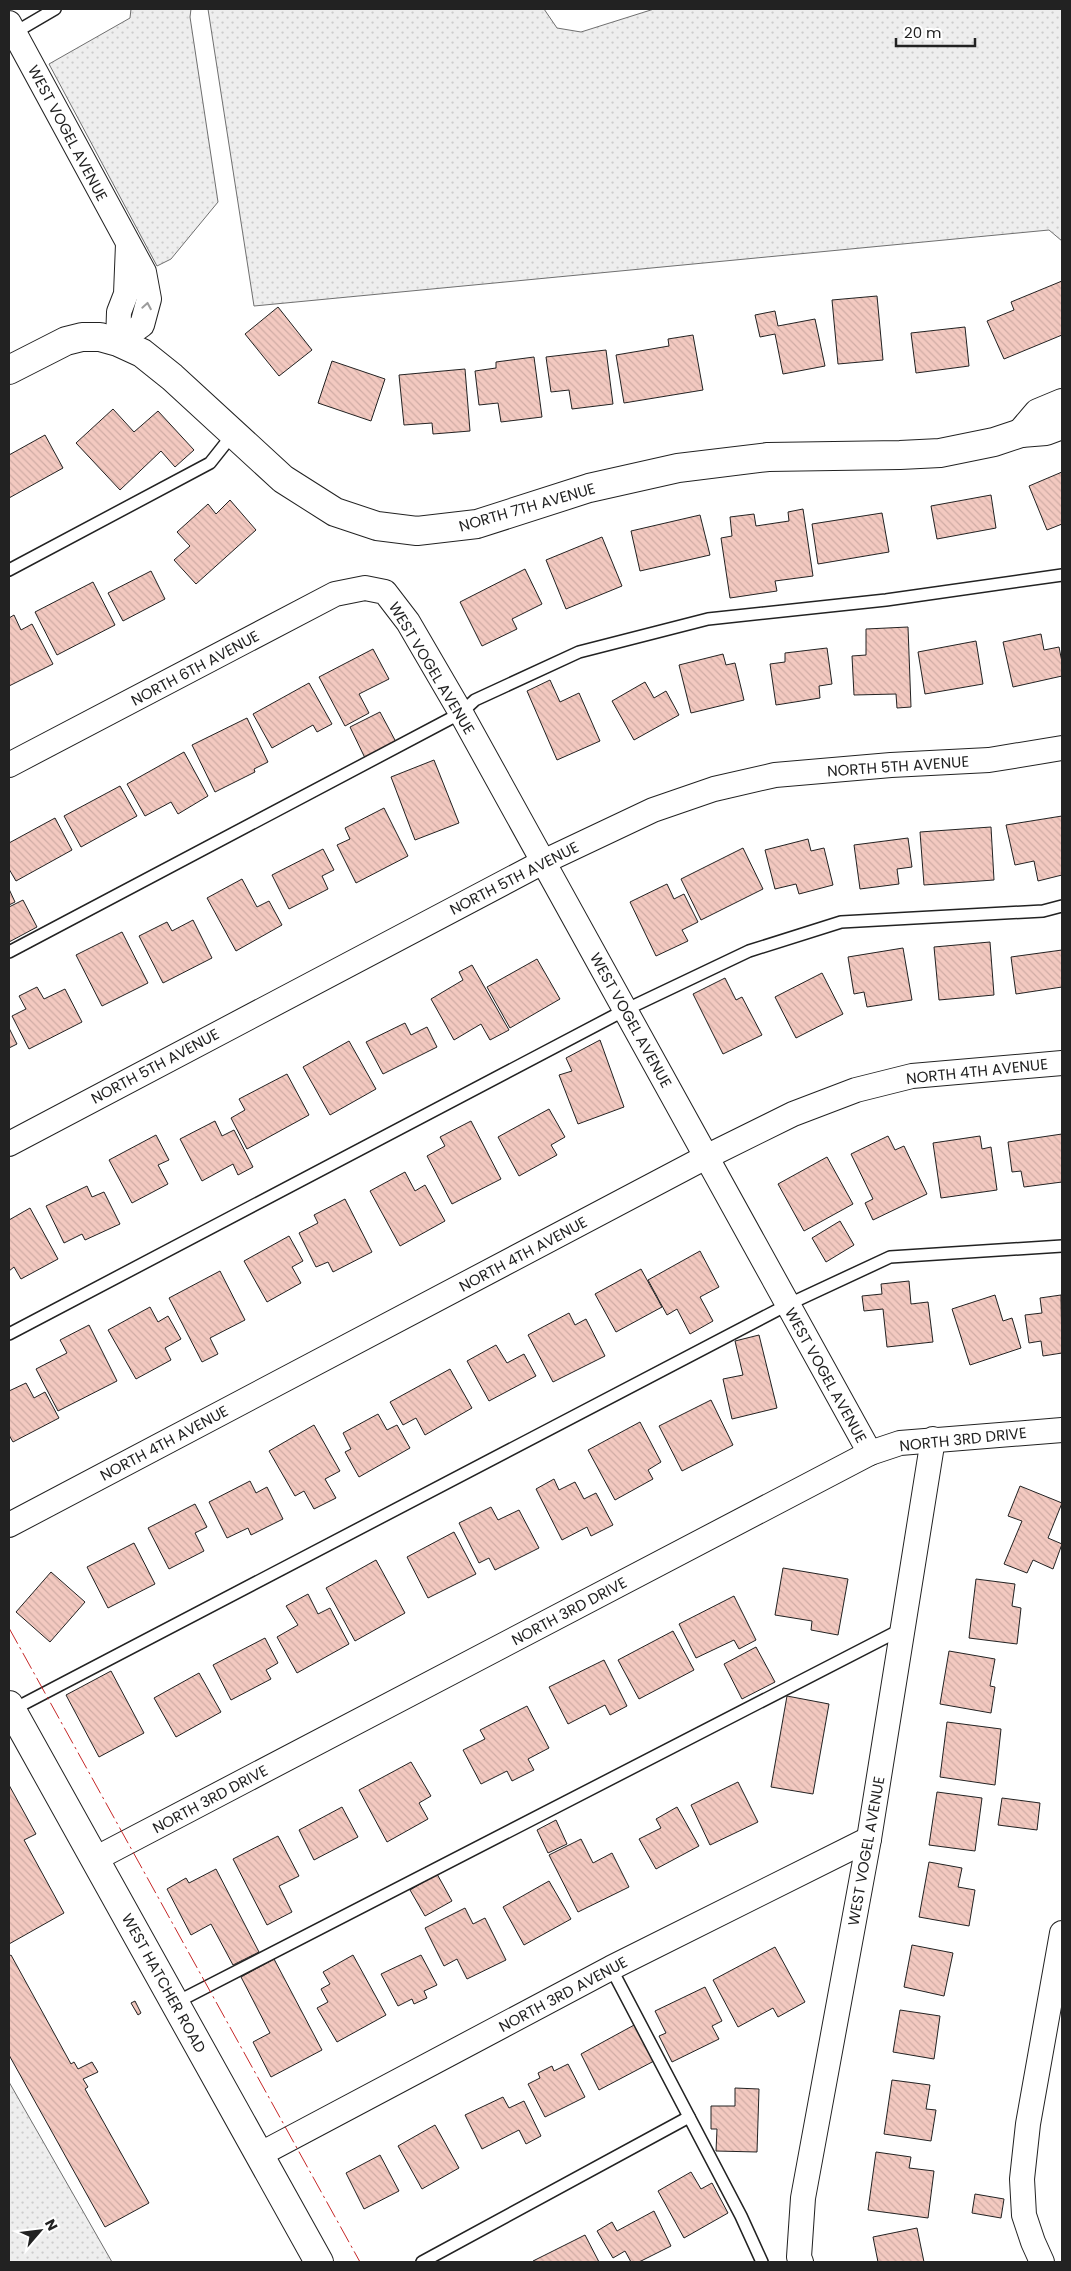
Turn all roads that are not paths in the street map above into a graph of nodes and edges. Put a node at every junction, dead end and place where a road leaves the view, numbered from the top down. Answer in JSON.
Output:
{"nodes":[{"id":1,"x":55,"y":9,"type":"edge"},
{"id":2,"x":12,"y":28,"type":"edge"},
{"id":3,"x":118,"y":342,"type":"junction"},
{"id":4,"x":9,"y":370,"type":"edge"},
{"id":5,"x":1062,"y":403,"type":"edge"},
{"id":6,"x":1062,"y":425,"type":"edge"},
{"id":7,"x":1021,"y":432,"type":"junction"},
{"id":8,"x":233,"y":434,"type":"junction"},
{"id":9,"x":9,"y":570,"type":"edge"},
{"id":10,"x":1062,"y":575,"type":"edge"},
{"id":11,"x":385,"y":592,"type":"joint"},
{"id":12,"x":461,"y":713,"type":"junction"},
{"id":13,"x":1062,"y":748,"type":"edge"},
{"id":14,"x":9,"y":765,"type":"edge"},
{"id":15,"x":543,"y":862,"type":"junction"},
{"id":16,"x":1062,"y":906,"type":"edge"},
{"id":17,"x":9,"y":952,"type":"edge"},
{"id":18,"x":625,"y":1010,"type":"junction"},
{"id":19,"x":1062,"y":1063,"type":"edge"},
{"id":20,"x":9,"y":1144,"type":"edge"},
{"id":21,"x":706,"y":1157,"type":"junction"},
{"id":22,"x":1062,"y":1246,"type":"edge"},
{"id":23,"x":787,"y":1305,"type":"junction"},
{"id":24,"x":9,"y":1334,"type":"edge"},
{"id":25,"x":1062,"y":1430,"type":"edge"},
{"id":26,"x":933,"y":1440,"type":"junction"},
{"id":27,"x":870,"y":1453,"type":"junction"},
{"id":28,"x":9,"y":1525,"type":"edge"},
{"id":29,"x":903,"y":1628,"type":"junction"},
{"id":30,"x":12,"y":1716,"type":"edge"},
{"id":31,"x":869,"y":1839,"type":"junction"},
{"id":32,"x":95,"y":1859,"type":"junction"},
{"id":33,"x":1062,"y":1933,"type":"edge"},
{"id":34,"x":611,"y":1968,"type":"junction"},
{"id":35,"x":175,"y":2003,"type":"junction"},
{"id":36,"x":689,"y":2117,"type":"junction"},
{"id":37,"x":260,"y":2155,"type":"junction"},
{"id":38,"x":793,"y":2261,"type":"edge"},
{"id":39,"x":319,"y":2262,"type":"edge"},
{"id":40,"x":422,"y":2262,"type":"edge"},
{"id":41,"x":762,"y":2262,"type":"edge"},
{"id":42,"x":1042,"y":2262,"type":"edge"}],
"edges":[{"from":1,"to":2,"type":"lane"},
{"from":2,"to":3,"type":"street","name":"WEST VOGEL AVENUE"},
{"from":3,"to":4,"type":"street","name":"NORTH 7TH AVENUE"},
{"from":3,"to":8,"type":"street","name":"NORTH 7TH AVENUE"},
{"from":5,"to":7,"type":"street"},
{"from":6,"to":7,"type":"street"},
{"from":7,"to":8,"type":"street","name":"NORTH 7TH AVENUE"},
{"from":8,"to":9,"type":"lane"},
{"from":10,"to":12,"type":"lane"},
{"from":11,"to":12,"type":"street","name":"WEST VOGEL AVENUE"},
{"from":11,"to":14,"type":"street","name":"NORTH 6TH AVENUE"},
{"from":12,"to":15,"type":"street","name":"WEST VOGEL AVENUE"},
{"from":12,"to":17,"type":"lane"},
{"from":13,"to":15,"type":"street","name":"NORTH 5TH AVENUE"},
{"from":15,"to":18,"type":"street","name":"WEST VOGEL AVENUE"},
{"from":15,"to":20,"type":"street","name":"NORTH 5TH AVENUE"},
{"from":16,"to":18,"type":"lane"},
{"from":18,"to":21,"type":"street","name":"WEST VOGEL AVENUE"},
{"from":18,"to":24,"type":"lane"},
{"from":19,"to":21,"type":"street","name":"NORTH 4TH AVENUE"},
{"from":21,"to":23,"type":"street","name":"WEST VOGEL AVENUE"},
{"from":21,"to":28,"type":"street","name":"NORTH 4TH AVENUE"},
{"from":22,"to":23,"type":"lane"},
{"from":23,"to":27,"type":"street","name":"WEST VOGEL AVENUE"},
{"from":23,"to":30,"type":"lane"},
{"from":25,"to":26,"type":"street","name":"NORTH 3RD DRIVE"},
{"from":26,"to":27,"type":"street","name":"NORTH 3RD DRIVE"},
{"from":26,"to":29,"type":"street","name":"WEST VOGEL AVENUE"},
{"from":27,"to":32,"type":"street","name":"NORTH 3RD DRIVE"},
{"from":29,"to":31,"type":"street","name":"WEST VOGEL AVENUE"},
{"from":29,"to":35,"type":"lane"},
{"from":30,"to":32,"type":"street","name":"WEST HATCHER ROAD"},
{"from":31,"to":34,"type":"street","name":"NORTH 3RD AVENUE"},
{"from":31,"to":38,"type":"street","name":"WEST VOGEL AVENUE"},
{"from":32,"to":35,"type":"street","name":"WEST HATCHER ROAD"},
{"from":33,"to":42,"type":"street"},
{"from":34,"to":36,"type":"lane"},
{"from":34,"to":37,"type":"street","name":"NORTH 3RD AVENUE"},
{"from":35,"to":37,"type":"street","name":"WEST HATCHER ROAD"},
{"from":36,"to":40,"type":"lane"},
{"from":36,"to":41,"type":"lane"},
{"from":37,"to":39,"type":"street","name":"WEST HATCHER ROAD"}]}
